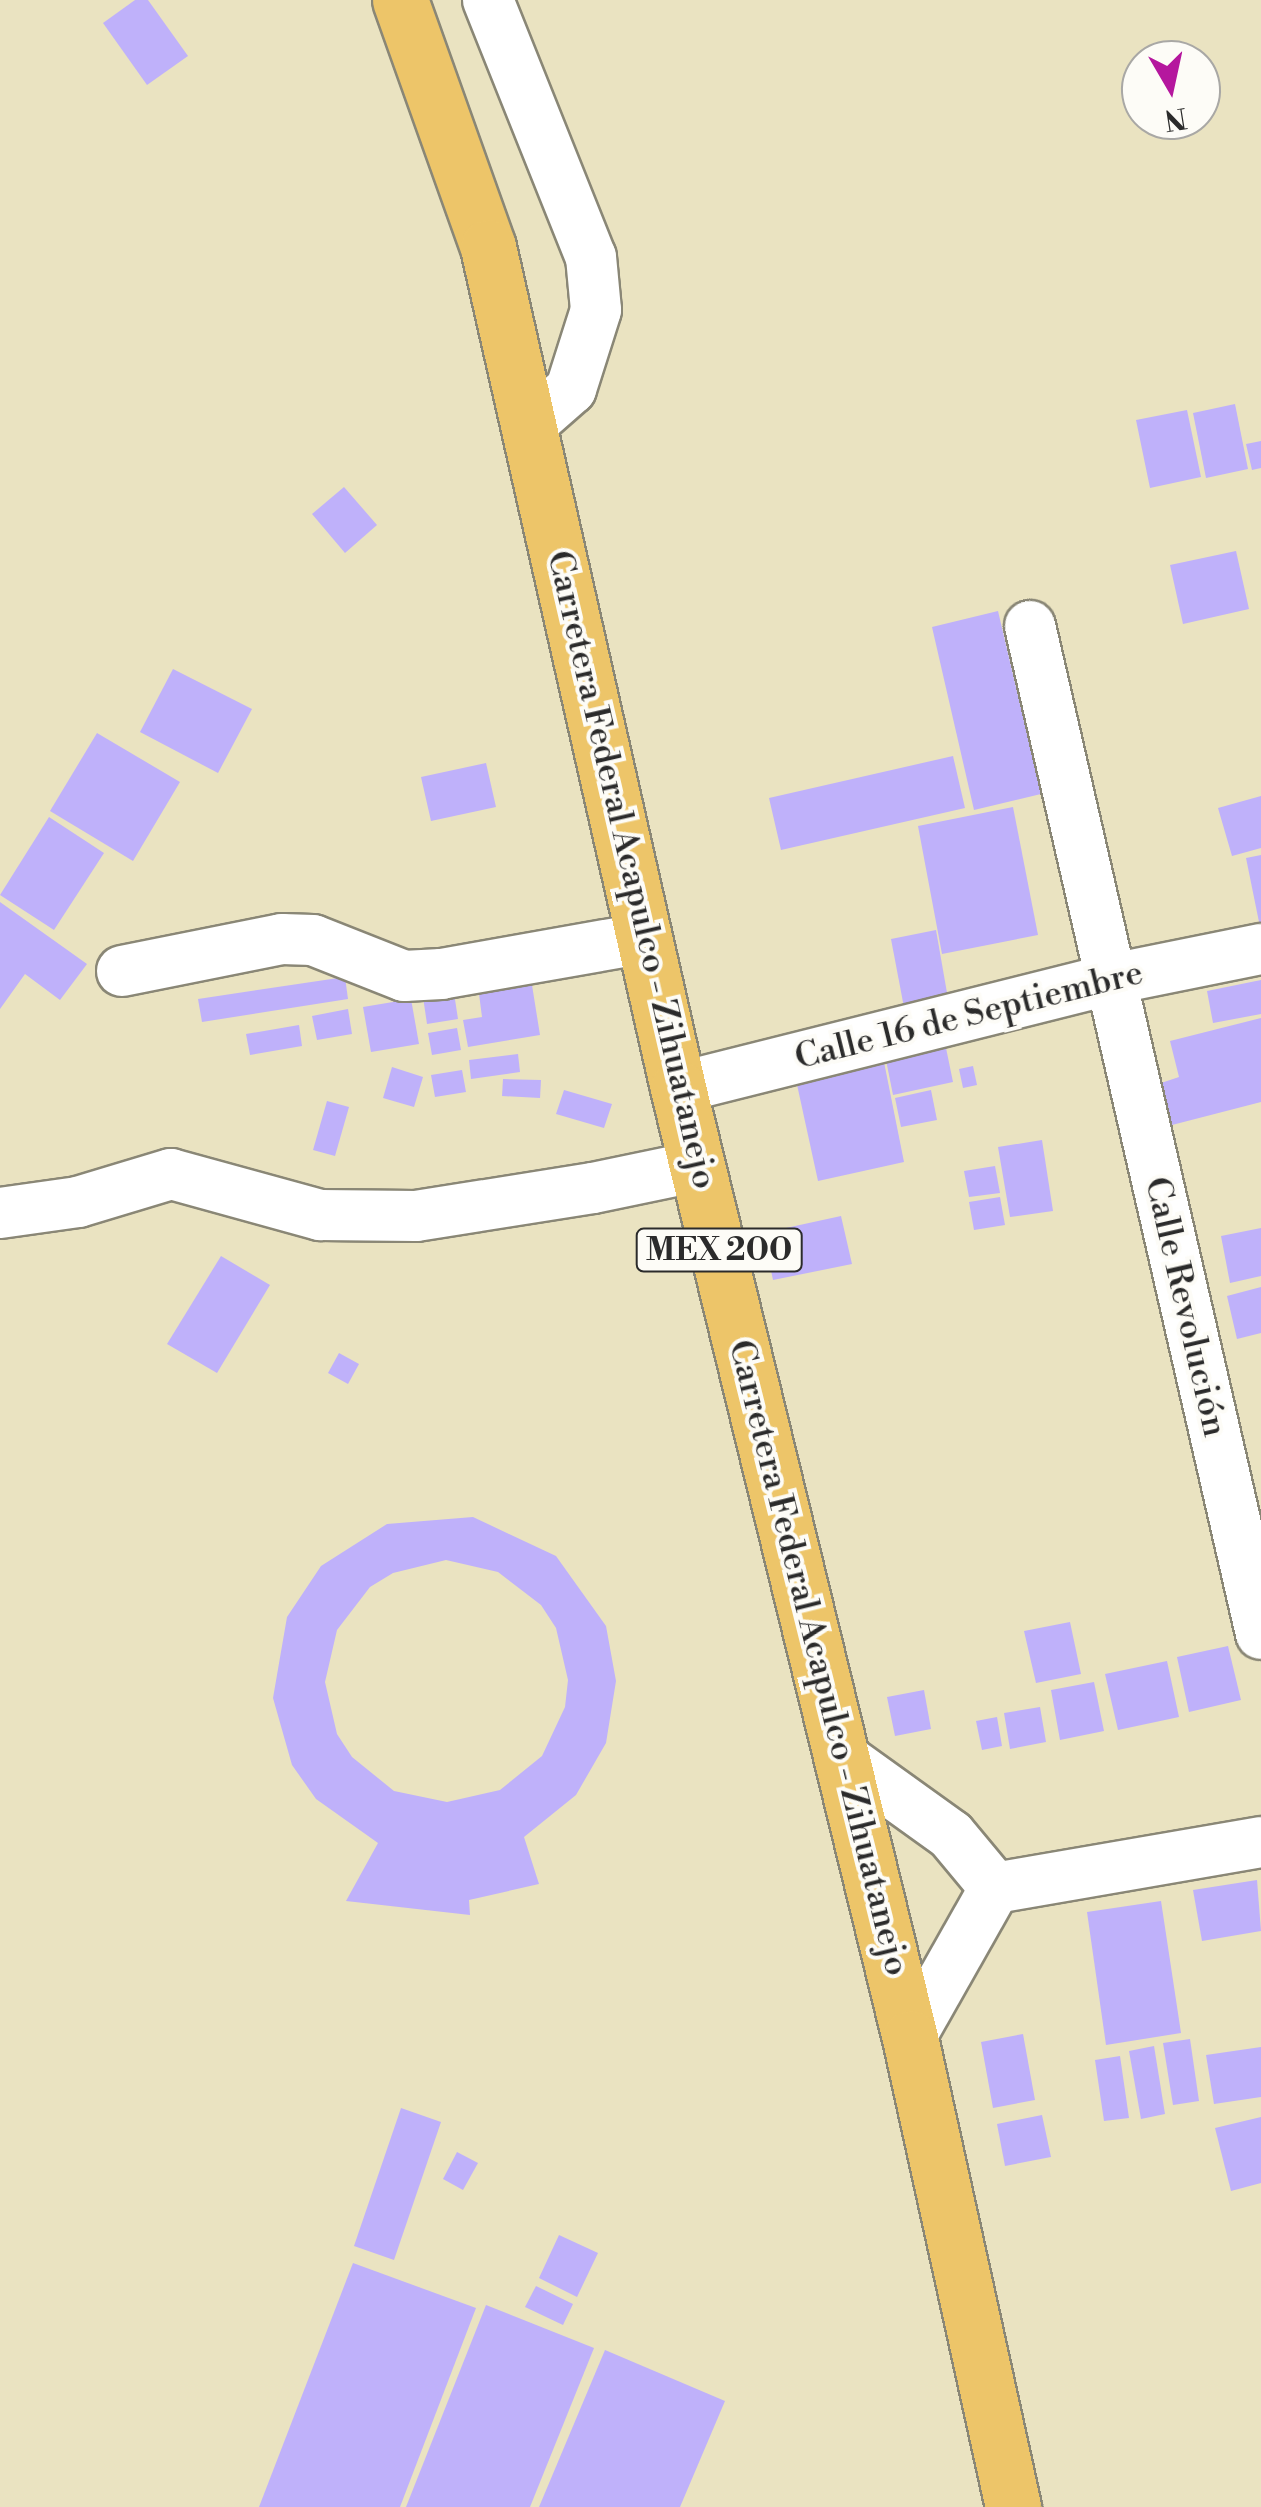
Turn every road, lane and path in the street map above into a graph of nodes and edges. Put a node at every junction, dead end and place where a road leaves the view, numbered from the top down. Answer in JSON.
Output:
{"nodes":[{"id":1,"x":400,"y":0,"type":"edge"},
{"id":2,"x":488,"y":0,"type":"edge"},
{"id":3,"x":530,"y":424,"type":"junction"},
{"id":4,"x":1030,"y":626,"type":"dead end"},
{"id":5,"x":645,"y":938,"type":"junction"},
{"id":6,"x":1261,"y":949,"type":"edge"},
{"id":7,"x":122,"y":970,"type":"dead end"},
{"id":8,"x":1112,"y":978,"type":"junction"},
{"id":9,"x":678,"y":1088,"type":"junction"},
{"id":10,"x":699,"y":1166,"type":"junction"},
{"id":11,"x":0,"y":1213,"type":"edge"},
{"id":12,"x":1243,"y":1485,"type":"edge"},
{"id":13,"x":1261,"y":1634,"type":"edge"},
{"id":14,"x":840,"y":1756,"type":"junction"},
{"id":15,"x":1261,"y":1842,"type":"edge"},
{"id":16,"x":995,"y":1888,"type":"junction"},
{"id":17,"x":910,"y":2038,"type":"junction"},
{"id":18,"x":1013,"y":2507,"type":"edge"}],
"edges":[{"from":1,"to":3,"type":"main road","name":"Carretera Federal Acapulco - Zihuatanejo","number":"MEX 200"},
{"from":2,"to":3,"type":"street"},
{"from":3,"to":5,"type":"main road","name":"Carretera Federal Acapulco - Zihuatanejo","number":"MEX 200"},
{"from":4,"to":8,"type":"street","name":"Calle Revolución"},
{"from":5,"to":7,"type":"street"},
{"from":5,"to":9,"type":"main road","name":"Carretera Federal Acapulco - Zihuatanejo","number":"MEX 200"},
{"from":6,"to":8,"type":"street","name":"Calle 16 de Septiembre"},
{"from":8,"to":9,"type":"street","name":"Calle 16 de Septiembre"},
{"from":8,"to":12,"type":"street","name":"Calle Revolución"},
{"from":9,"to":10,"type":"main road","name":"Carretera Federal Acapulco - Zihuatanejo","number":"MEX 200"},
{"from":10,"to":11,"type":"street"},
{"from":10,"to":14,"type":"main road","name":"Carretera Federal Acapulco - Zihuatanejo","number":"MEX 200"},
{"from":12,"to":13,"type":"street","name":"Calle Revolución"},
{"from":14,"to":16,"type":"street"},
{"from":14,"to":17,"type":"main road","name":"Carretera Federal Acapulco - Zihuatanejo","number":"MEX 200"},
{"from":15,"to":16,"type":"street"},
{"from":16,"to":17,"type":"street"},
{"from":17,"to":18,"type":"main road","name":"Carretera Federal Acapulco - Zihuatanejo","number":"MEX 200"}]}
